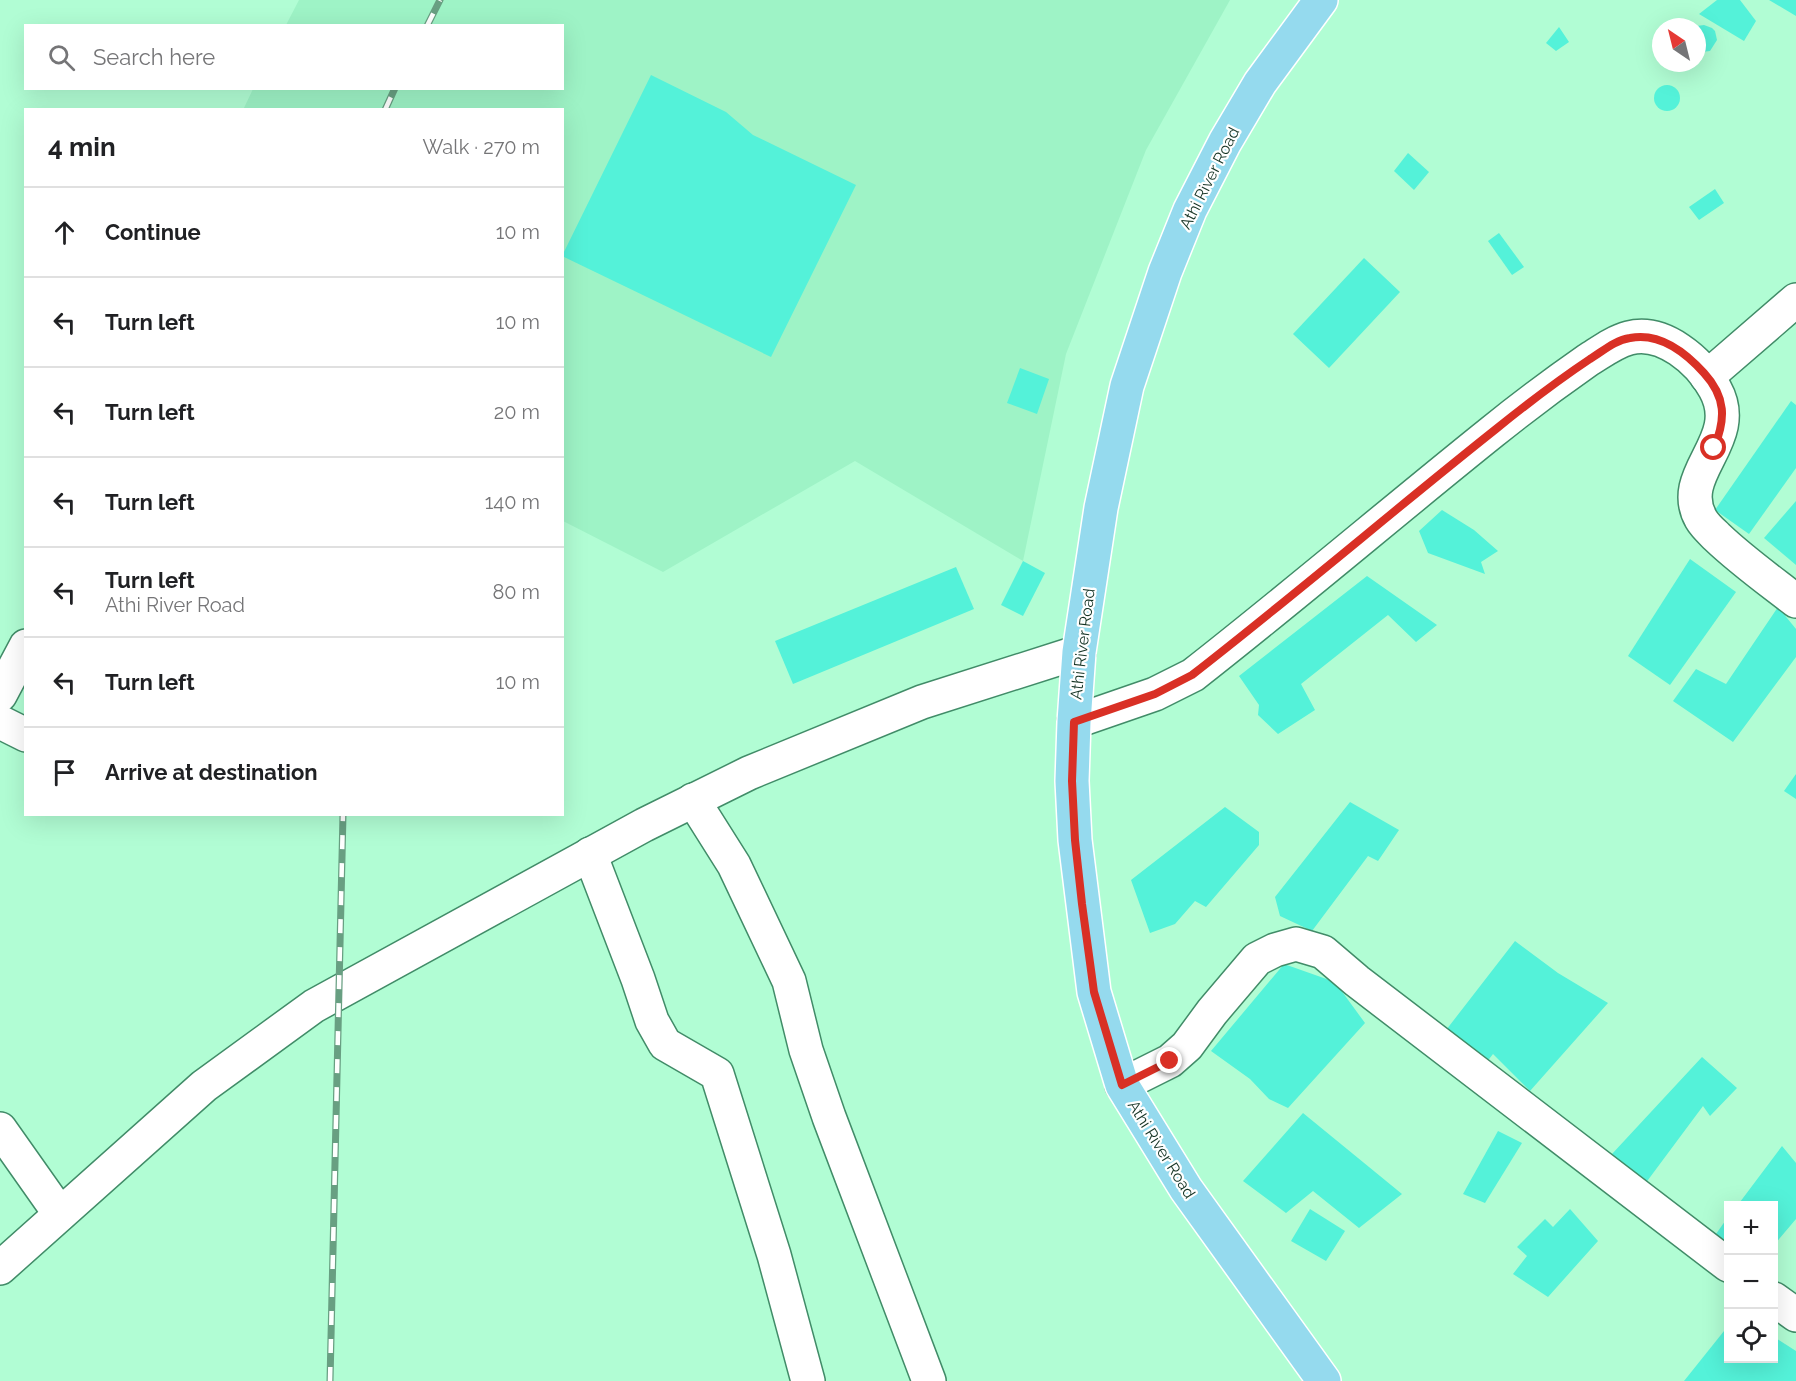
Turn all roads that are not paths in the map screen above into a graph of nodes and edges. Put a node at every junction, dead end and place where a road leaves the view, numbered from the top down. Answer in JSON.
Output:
{"nodes":[{"id":1,"x":1321,"y":0,"type":"edge"},
{"id":2,"x":1796,"y":300,"type":"edge"},
{"id":3,"x":1707,"y":377,"type":"junction"},
{"id":4,"x":1796,"y":601,"type":"edge"},
{"id":5,"x":24,"y":650,"type":"edge"},
{"id":6,"x":1079,"y":652,"type":"junction"},
{"id":7,"x":0,"y":696,"type":"edge"},
{"id":8,"x":0,"y":722,"type":"edge"},
{"id":9,"x":1074,"y":722,"type":"junction"},
{"id":10,"x":24,"y":734,"type":"edge"},
{"id":11,"x":693,"y":800,"type":"junction"},
{"id":12,"x":590,"y":854,"type":"junction"},
{"id":13,"x":1122,"y":1085,"type":"junction"},
{"id":14,"x":0,"y":1129,"type":"edge"},
{"id":15,"x":60,"y":1214,"type":"junction"},
{"id":16,"x":1724,"y":1262,"type":"edge"},
{"id":17,"x":0,"y":1268,"type":"edge"},
{"id":18,"x":1778,"y":1302,"type":"edge"},
{"id":19,"x":1796,"y":1315,"type":"edge"},
{"id":20,"x":808,"y":1381,"type":"edge"},
{"id":21,"x":929,"y":1381,"type":"edge"},
{"id":22,"x":1324,"y":1381,"type":"edge"}],
"edges":[{"from":1,"to":6,"type":"main road","name":"Athi River Road"},
{"from":2,"to":3,"type":"street"},
{"from":3,"to":4,"type":"street"},
{"from":3,"to":9,"type":"street"},
{"from":5,"to":7,"type":"street"},
{"from":6,"to":9,"type":"main road","name":"Athi River Road"},
{"from":6,"to":11,"type":"street"},
{"from":8,"to":10,"type":"street"},
{"from":9,"to":13,"type":"main road","name":"Athi River Road"},
{"from":11,"to":12,"type":"street"},
{"from":11,"to":21,"type":"street"},
{"from":12,"to":15,"type":"street"},
{"from":12,"to":20,"type":"street"},
{"from":13,"to":16,"type":"street"},
{"from":13,"to":22,"type":"main road","name":"Athi River Road"},
{"from":14,"to":15,"type":"street"},
{"from":15,"to":17,"type":"street"},
{"from":18,"to":19,"type":"street"}]}
